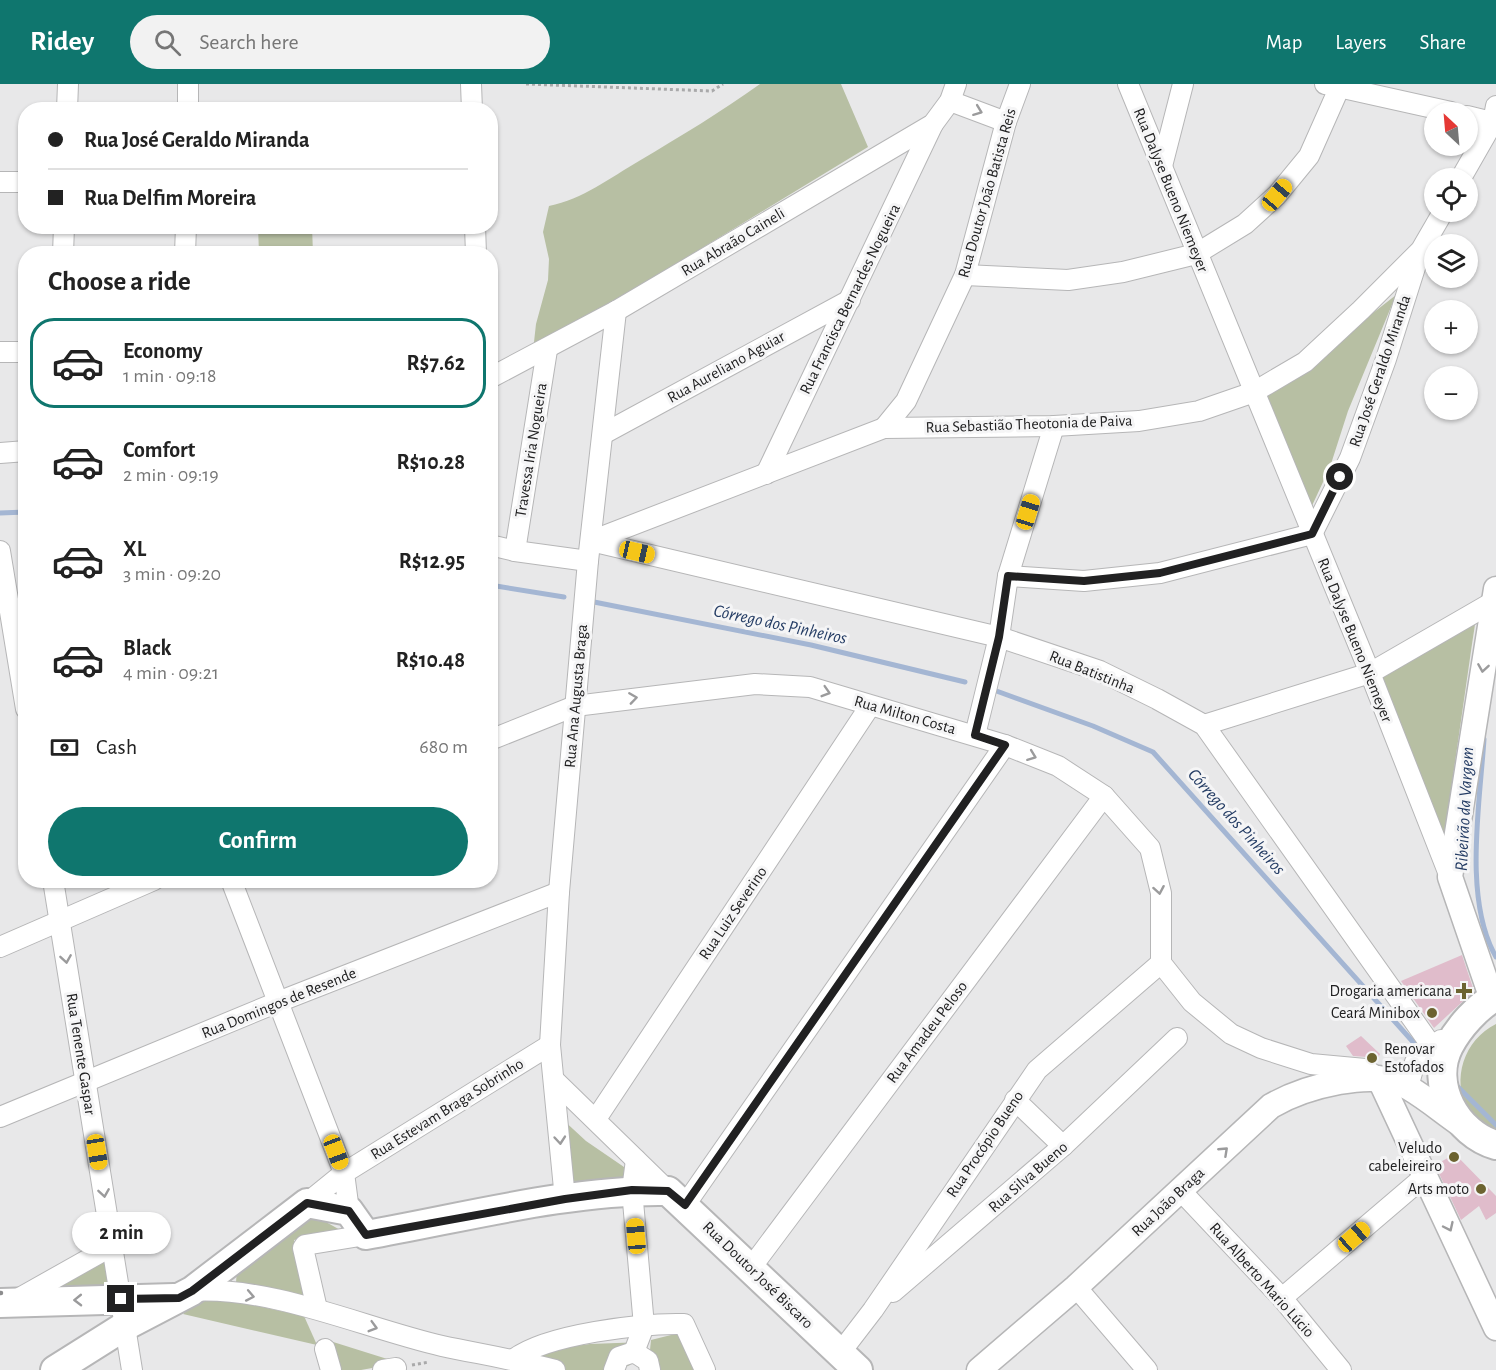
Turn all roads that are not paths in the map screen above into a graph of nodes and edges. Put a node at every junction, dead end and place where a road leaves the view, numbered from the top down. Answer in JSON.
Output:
{"nodes":[{"id":1,"x":68,"y":84,"type":"edge"},
{"id":2,"x":188,"y":84,"type":"edge"},
{"id":3,"x":471,"y":84,"type":"edge"},
{"id":4,"x":1020,"y":84,"type":"edge"},
{"id":5,"x":1128,"y":84,"type":"edge"},
{"id":6,"x":1183,"y":84,"type":"edge"},
{"id":7,"x":1336,"y":85,"type":"edge"},
{"id":8,"x":953,"y":92,"type":"edge"},
{"id":9,"x":67,"y":102,"type":"edge"},
{"id":10,"x":188,"y":102,"type":"edge"},
{"id":11,"x":472,"y":102,"type":"edge"},
{"id":12,"x":1424,"y":106,"type":"edge"},
{"id":13,"x":1478,"y":116,"type":"edge"},
{"id":14,"x":1495,"y":117,"type":"edge"},
{"id":15,"x":1006,"y":122,"type":"junction"},
{"id":16,"x":933,"y":124,"type":"junction"},
{"id":17,"x":1162,"y":166,"type":"junction"},
{"id":18,"x":1467,"y":168,"type":"edge"},
{"id":19,"x":0,"y":182,"type":"edge"},
{"id":20,"x":18,"y":182,"type":"edge"},
{"id":21,"x":1437,"y":222,"type":"edge"},
{"id":22,"x":1421,"y":250,"type":"junction"},
{"id":23,"x":1196,"y":254,"type":"junction"},
{"id":24,"x":965,"y":275,"type":"junction"},
{"id":25,"x":850,"y":300,"type":"junction"},
{"id":26,"x":616,"y":311,"type":"junction"},
{"id":27,"x":547,"y":350,"type":"junction"},
{"id":28,"x":0,"y":352,"type":"edge"},
{"id":29,"x":18,"y":352,"type":"edge"},
{"id":30,"x":498,"y":374,"type":"edge"},
{"id":31,"x":1254,"y":392,"type":"junction"},
{"id":32,"x":1054,"y":426,"type":"junction"},
{"id":33,"x":884,"y":428,"type":"junction"},
{"id":34,"x":603,"y":434,"type":"junction"},
{"id":35,"x":18,"y":452,"type":"edge"},
{"id":36,"x":0,"y":453,"type":"edge"},
{"id":37,"x":766,"y":474,"type":"junction"},
{"id":38,"x":1312,"y":534,"type":"junction"},
{"id":39,"x":591,"y":541,"type":"junction"},
{"id":40,"x":498,"y":547,"type":"edge"},
{"id":41,"x":0,"y":551,"type":"edge"},
{"id":42,"x":515,"y":551,"type":"junction"},
{"id":43,"x":588,"y":561,"type":"junction"},
{"id":44,"x":1008,"y":576,"type":"junction"},
{"id":45,"x":1494,"y":595,"type":"edge"},
{"id":46,"x":999,"y":637,"type":"junction"},
{"id":47,"x":18,"y":660,"type":"edge"},
{"id":48,"x":1370,"y":673,"type":"junction"},
{"id":49,"x":575,"y":706,"type":"junction"},
{"id":50,"x":870,"y":706,"type":"junction"},
{"id":51,"x":1204,"y":725,"type":"junction"},
{"id":52,"x":975,"y":735,"type":"junction"},
{"id":53,"x":498,"y":737,"type":"edge"},
{"id":54,"x":1005,"y":745,"type":"junction"},
{"id":55,"x":1104,"y":796,"type":"junction"},
{"id":56,"x":1450,"y":877,"type":"junction"},
{"id":57,"x":54,"y":888,"type":"edge"},
{"id":58,"x":136,"y":888,"type":"edge"},
{"id":59,"x":234,"y":888,"type":"edge"},
{"id":60,"x":559,"y":892,"type":"junction"},
{"id":61,"x":60,"y":921,"type":"junction"},
{"id":62,"x":0,"y":947,"type":"edge"},
{"id":63,"x":1161,"y":963,"type":"junction"},
{"id":64,"x":278,"y":1002,"type":"junction"},
{"id":65,"x":1483,"y":1006,"type":"edge"},
{"id":66,"x":1177,"y":1038,"type":"dead end"},
{"id":67,"x":550,"y":1045,"type":"junction"},
{"id":68,"x":1431,"y":1046,"type":"junction"},
{"id":69,"x":1379,"y":1078,"type":"junction"},
{"id":70,"x":555,"y":1081,"type":"junction"},
{"id":71,"x":86,"y":1082,"type":"junction"},
{"id":72,"x":1400,"y":1095,"type":"junction"},
{"id":73,"x":1015,"y":1100,"type":"junction"},
{"id":74,"x":0,"y":1117,"type":"edge"},
{"id":75,"x":596,"y":1119,"type":"junction"},
{"id":76,"x":1465,"y":1127,"type":"junction"},
{"id":77,"x":1063,"y":1146,"type":"junction"},
{"id":78,"x":1494,"y":1147,"type":"edge"},
{"id":79,"x":636,"y":1160,"type":"junction"},
{"id":80,"x":344,"y":1173,"type":"junction"},
{"id":81,"x":1425,"y":1176,"type":"junction"},
{"id":82,"x":632,"y":1190,"type":"junction"},
{"id":83,"x":1182,"y":1191,"type":"junction"},
{"id":84,"x":677,"y":1198,"type":"junction"},
{"id":85,"x":565,"y":1199,"type":"junction"},
{"id":86,"x":307,"y":1203,"type":"junction"},
{"id":87,"x":349,"y":1211,"type":"junction"},
{"id":88,"x":366,"y":1235,"type":"junction"},
{"id":89,"x":112,"y":1246,"type":"junction"},
{"id":90,"x":750,"y":1269,"type":"junction"},
{"id":91,"x":1076,"y":1287,"type":"junction"},
{"id":92,"x":186,"y":1294,"type":"junction"},
{"id":93,"x":1282,"y":1298,"type":"junction"},
{"id":94,"x":8,"y":1302,"type":"edge"},
{"id":95,"x":317,"y":1309,"type":"junction"},
{"id":96,"x":873,"y":1310,"type":"junction"},
{"id":97,"x":123,"y":1312,"type":"junction"},
{"id":98,"x":644,"y":1326,"type":"junction"},
{"id":99,"x":1496,"y":1328,"type":"edge"},
{"id":100,"x":325,"y":1349,"type":"dead end"},
{"id":101,"x":634,"y":1352,"type":"junction"},
{"id":102,"x":514,"y":1359,"type":"junction"},
{"id":103,"x":849,"y":1362,"type":"edge"},
{"id":104,"x":983,"y":1368,"type":"edge"},
{"id":105,"x":55,"y":1370,"type":"edge"},
{"id":106,"x":132,"y":1370,"type":"edge"},
{"id":107,"x":331,"y":1370,"type":"edge"},
{"id":108,"x":555,"y":1370,"type":"edge"},
{"id":109,"x":614,"y":1370,"type":"edge"},
{"id":110,"x":650,"y":1370,"type":"edge"},
{"id":111,"x":705,"y":1370,"type":"edge"},
{"id":112,"x":1148,"y":1370,"type":"edge"},
{"id":113,"x":1341,"y":1370,"type":"edge"}],
"edges":[{"from":1,"to":9,"type":"street"},
{"from":2,"to":10,"type":"street"},
{"from":3,"to":11,"type":"street"},
{"from":4,"to":15,"type":"street","name":"Rua Doutor João Batista Reis"},
{"from":5,"to":17,"type":"street","name":"Rua Dalyse Bueno Niemeyer"},
{"from":6,"to":17,"type":"street"},
{"from":7,"to":12,"type":"street"},
{"from":7,"to":23,"type":"street"},
{"from":8,"to":15,"type":"street","one_way":true},
{"from":8,"to":16,"type":"street","name":"Rua Abraão Caineli"},
{"from":13,"to":14,"type":"street"},
{"from":14,"to":18,"type":"street"},
{"from":15,"to":24,"type":"street","name":"Rua Doutor João Batista Reis"},
{"from":16,"to":25,"type":"street","name":"Rua Francisca Bernardes Nogueira"},
{"from":16,"to":26,"type":"street","name":"Rua Abraão Caineli"},
{"from":17,"to":23,"type":"street","name":"Rua Dalyse Bueno Niemeyer"},
{"from":19,"to":20,"type":"street"},
{"from":21,"to":22,"type":"street","name":"Rua Sebastião Theotonia de Paiva"},
{"from":22,"to":31,"type":"street","name":"Rua Sebastião Theotonia de Paiva"},
{"from":22,"to":38,"type":"street","name":"Rua José Geraldo Miranda"},
{"from":23,"to":24,"type":"street"},
{"from":23,"to":31,"type":"street","name":"Rua Dalyse Bueno Niemeyer"},
{"from":24,"to":33,"type":"street","name":"Rua Doutor João Batista Reis"},
{"from":25,"to":34,"type":"street","name":"Rua Aureliano Aguiar"},
{"from":25,"to":37,"type":"street","name":"Rua Francisca Bernardes Nogueira"},
{"from":26,"to":27,"type":"street","name":"Rua Abraão Caineli"},
{"from":26,"to":34,"type":"street","name":"Rua Ana Augusta Braga"},
{"from":27,"to":30,"type":"street","name":"Rua Abraão Caineli"},
{"from":27,"to":42,"type":"street","name":"Travessa Iria Nogueira"},
{"from":28,"to":29,"type":"street"},
{"from":31,"to":32,"type":"street","name":"Rua Sebastião Theotonia de Paiva"},
{"from":31,"to":38,"type":"street","name":"Rua Dalyse Bueno Niemeyer"},
{"from":32,"to":33,"type":"street","name":"Rua Sebastião Theotonia de Paiva"},
{"from":32,"to":44,"type":"street"},
{"from":33,"to":37,"type":"street","name":"Rua Sebastião Theotonia de Paiva"},
{"from":34,"to":39,"type":"street","name":"Rua Ana Augusta Braga"},
{"from":35,"to":36,"type":"street"},
{"from":37,"to":39,"type":"street","name":"Rua Sebastião Theotonia de Paiva"},
{"from":38,"to":44,"type":"street"},
{"from":38,"to":48,"type":"street","name":"Rua Dalyse Bueno Niemeyer"},
{"from":39,"to":43,"type":"street","name":"Rua Ana Augusta Braga"},
{"from":39,"to":46,"type":"street","name":"Rua Batistinha"},
{"from":40,"to":42,"type":"street"},
{"from":41,"to":47,"type":"street"},
{"from":42,"to":43,"type":"street"},
{"from":43,"to":49,"type":"street","name":"Rua Ana Augusta Braga"},
{"from":44,"to":46,"type":"street"},
{"from":45,"to":48,"type":"street"},
{"from":45,"to":56,"type":"street","one_way":true},
{"from":46,"to":51,"type":"street","name":"Rua Batistinha"},
{"from":46,"to":52,"type":"street"},
{"from":48,"to":51,"type":"street"},
{"from":48,"to":56,"type":"street","name":"Rua Dalyse Bueno Niemeyer"},
{"from":49,"to":50,"type":"street","name":"Rua Milton Costa","one_way":true},
{"from":49,"to":53,"type":"street","name":"Rua Milton Costa"},
{"from":49,"to":60,"type":"street","name":"Rua Ana Augusta Braga"},
{"from":50,"to":52,"type":"street","name":"Rua Milton Costa"},
{"from":50,"to":75,"type":"street","name":"Rua Luiz Severino"},
{"from":51,"to":68,"type":"street","name":"Rua Batistinha"},
{"from":52,"to":54,"type":"street","name":"Rua Milton Costa"},
{"from":54,"to":55,"type":"street","name":"Rua Milton Costa","one_way":true},
{"from":54,"to":84,"type":"street"},
{"from":55,"to":63,"type":"street","name":"Rua Milton Costa","one_way":true},
{"from":55,"to":90,"type":"street","name":"Rua Amadeu Peloso"},
{"from":56,"to":65,"type":"street","name":"Rua Dalyse Bueno Niemeyer"},
{"from":57,"to":61,"type":"street","name":"Rua Tenente Gaspar"},
{"from":58,"to":61,"type":"street"},
{"from":59,"to":64,"type":"street"},
{"from":60,"to":64,"type":"street","name":"Rua Domingos de Resende"},
{"from":60,"to":67,"type":"street","name":"Rua Ana Augusta Braga"},
{"from":61,"to":62,"type":"street"},
{"from":61,"to":71,"type":"street","name":"Rua Tenente Gaspar","one_way":true},
{"from":63,"to":69,"type":"street"},
{"from":63,"to":73,"type":"street","name":"Rua Procópio Bueno"},
{"from":64,"to":71,"type":"street","name":"Rua Domingos de Resende"},
{"from":64,"to":80,"type":"street"},
{"from":65,"to":68,"type":"street"},
{"from":65,"to":76,"type":"main road"},
{"from":66,"to":77,"type":"street","name":"Rua Silva Bueno"},
{"from":67,"to":70,"type":"street","name":"Rua Ana Augusta Braga"},
{"from":67,"to":80,"type":"street","name":"Rua Estevam Braga Sobrinho"},
{"from":68,"to":72,"type":"street"},
{"from":69,"to":72,"type":"street"},
{"from":83,"to":69,"type":"street","name":"Rua João Braga","one_way":true},
{"from":70,"to":75,"type":"street","name":"Rua Doutor José Biscaro"},
{"from":70,"to":85,"type":"street","name":"Rua Ana Augusta Braga","one_way":true},
{"from":71,"to":74,"type":"street","name":"Rua Domingos de Resende"},
{"from":71,"to":89,"type":"street","name":"Rua Tenente Gaspar","one_way":true},
{"from":72,"to":76,"type":"street"},
{"from":72,"to":81,"type":"street"},
{"from":73,"to":77,"type":"street"},
{"from":73,"to":96,"type":"street","name":"Rua Procópio Bueno"},
{"from":75,"to":79,"type":"street","name":"Rua Doutor José Biscaro"},
{"from":76,"to":78,"type":"main road"},
{"from":77,"to":96,"type":"street","name":"Rua Silva Bueno"},
{"from":79,"to":82,"type":"street"},
{"from":79,"to":84,"type":"street","name":"Rua Doutor José Biscaro"},
{"from":80,"to":86,"type":"street","name":"Rua Estevam Braga Sobrinho"},
{"from":80,"to":87,"type":"street"},
{"from":81,"to":93,"type":"street"},
{"from":81,"to":99,"type":"street","one_way":true},
{"from":82,"to":84,"type":"main road"},
{"from":82,"to":85,"type":"main road"},
{"from":82,"to":98,"type":"street"},
{"from":83,"to":91,"type":"street","name":"Rua João Braga"},
{"from":83,"to":93,"type":"street","name":"Rua Alberto Mario Lúcio"},
{"from":84,"to":90,"type":"main road","name":"Rua Doutor José Biscaro"},
{"from":85,"to":88,"type":"main road"},
{"from":86,"to":87,"type":"main road"},
{"from":86,"to":92,"type":"main road"},
{"from":87,"to":88,"type":"main road"},
{"from":88,"to":95,"type":"street"},
{"from":89,"to":94,"type":"street"},
{"from":89,"to":97,"type":"street","name":"Rua Tenente Gaspar"},
{"from":90,"to":103,"type":"main road","name":"Rua Doutor José Biscaro"},
{"from":91,"to":104,"type":"street","name":"Rua João Braga"},
{"from":91,"to":112,"type":"street"},
{"from":92,"to":95,"type":"street","one_way":true},
{"from":92,"to":97,"type":"main road"},
{"from":93,"to":113,"type":"street","name":"Rua Alberto Mario Lúcio"},
{"from":97,"to":94,"type":"main road","one_way":true},
{"from":95,"to":102,"type":"street","one_way":true},
{"from":96,"to":103,"type":"street","name":"Rua Procópio Bueno"},
{"from":97,"to":105,"type":"main road"},
{"from":97,"to":106,"type":"street","name":"Rua Tenente Gaspar"},
{"from":98,"to":101,"type":"street"},
{"from":98,"to":102,"type":"street"},
{"from":98,"to":111,"type":"street"},
{"from":100,"to":107,"type":"street"},
{"from":101,"to":109,"type":"street"},
{"from":101,"to":110,"type":"street"},
{"from":102,"to":108,"type":"street"}]}
